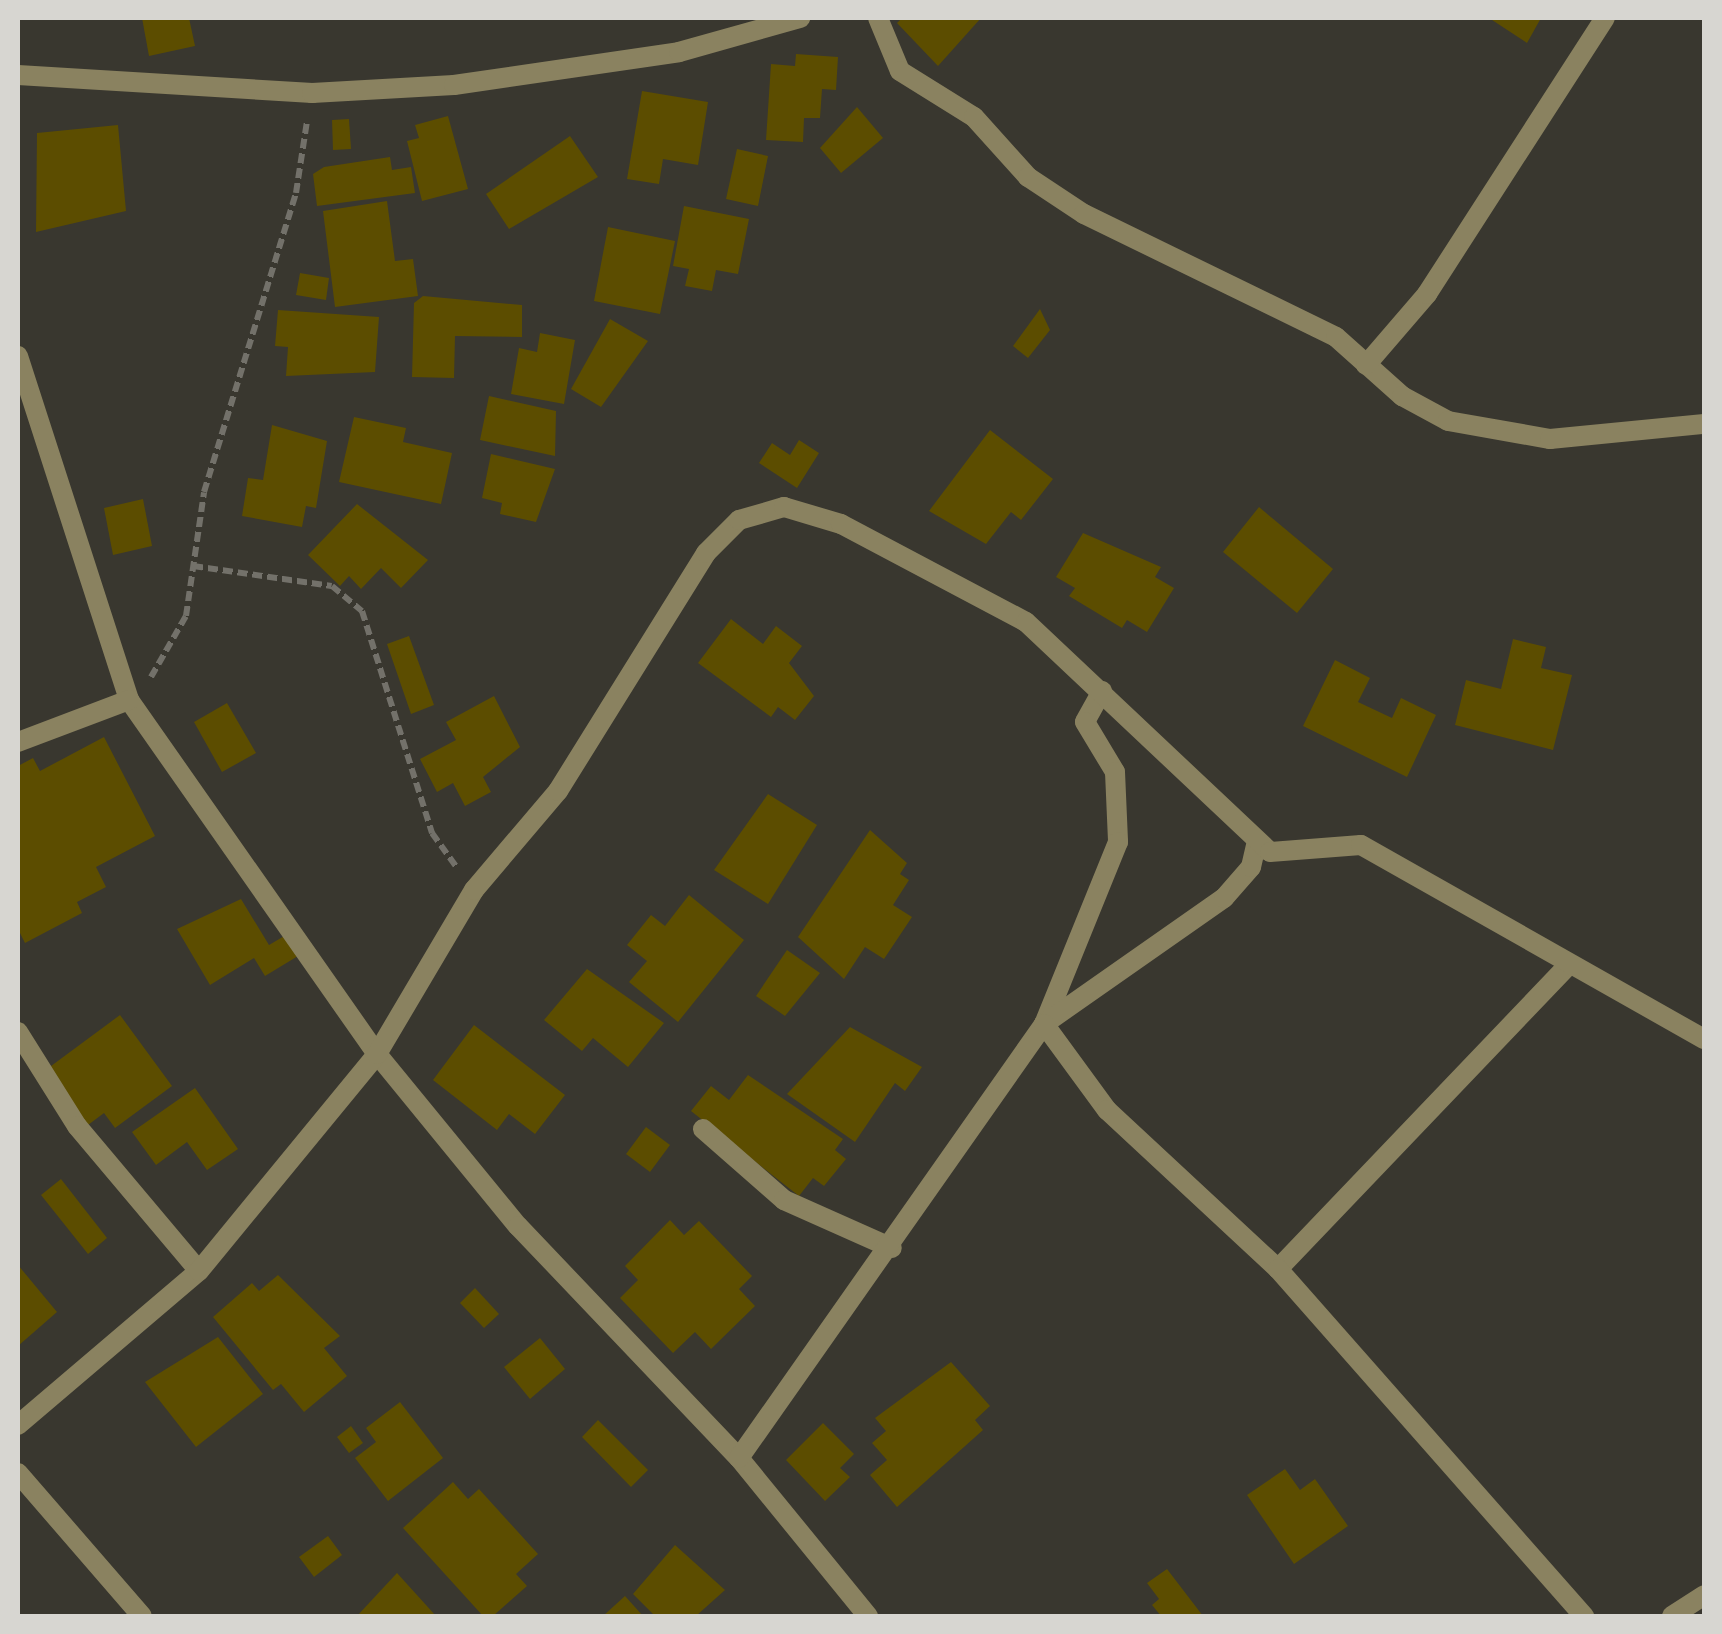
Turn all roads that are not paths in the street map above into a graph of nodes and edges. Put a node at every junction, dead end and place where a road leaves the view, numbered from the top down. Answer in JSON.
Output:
{"nodes":[{"id":1,"x":800,"y":18,"type":"edge"},
{"id":2,"x":878,"y":18,"type":"edge"},
{"id":3,"x":1605,"y":18,"type":"edge"},
{"id":4,"x":18,"y":74,"type":"edge"},
{"id":5,"x":18,"y":356,"type":"edge"},
{"id":6,"x":1366,"y":365,"type":"junction"},
{"id":7,"x":1704,"y":424,"type":"edge"},
{"id":8,"x":1102,"y":691,"type":"junction"},
{"id":9,"x":129,"y":700,"type":"junction"},
{"id":10,"x":18,"y":742,"type":"edge"},
{"id":11,"x":1257,"y":841,"type":"junction"},
{"id":12,"x":1566,"y":968,"type":"junction"},
{"id":13,"x":1044,"y":1024,"type":"junction"},
{"id":14,"x":18,"y":1032,"type":"edge"},
{"id":15,"x":1704,"y":1039,"type":"edge"},
{"id":16,"x":378,"y":1054,"type":"junction"},
{"id":17,"x":702,"y":1129,"type":"dead end"},
{"id":18,"x":892,"y":1248,"type":"junction"},
{"id":19,"x":1278,"y":1269,"type":"junction"},
{"id":20,"x":199,"y":1271,"type":"junction"},
{"id":21,"x":18,"y":1425,"type":"edge"},
{"id":22,"x":739,"y":1458,"type":"junction"},
{"id":23,"x":18,"y":1473,"type":"edge"},
{"id":24,"x":1704,"y":1596,"type":"edge"},
{"id":25,"x":142,"y":1616,"type":"edge"},
{"id":26,"x":868,"y":1616,"type":"edge"},
{"id":27,"x":1584,"y":1616,"type":"edge"},
{"id":28,"x":1672,"y":1616,"type":"edge"}],
"edges":[{"from":1,"to":4,"type":"street"},
{"from":2,"to":6,"type":"street"},
{"from":3,"to":6,"type":"street"},
{"from":5,"to":9,"type":"street"},
{"from":6,"to":7,"type":"street"},
{"from":8,"to":11,"type":"street"},
{"from":8,"to":13,"type":"street"},
{"from":8,"to":16,"type":"street"},
{"from":9,"to":10,"type":"street"},
{"from":9,"to":16,"type":"street"},
{"from":11,"to":12,"type":"street"},
{"from":11,"to":13,"type":"street"},
{"from":12,"to":15,"type":"street"},
{"from":12,"to":19,"type":"street"},
{"from":13,"to":18,"type":"street"},
{"from":13,"to":19,"type":"street"},
{"from":14,"to":20,"type":"street"},
{"from":16,"to":20,"type":"street"},
{"from":16,"to":22,"type":"street"},
{"from":17,"to":18,"type":"street"},
{"from":18,"to":22,"type":"street"},
{"from":19,"to":27,"type":"street"},
{"from":20,"to":21,"type":"street"},
{"from":22,"to":26,"type":"street"},
{"from":23,"to":25,"type":"street"},
{"from":24,"to":28,"type":"street"}]}
